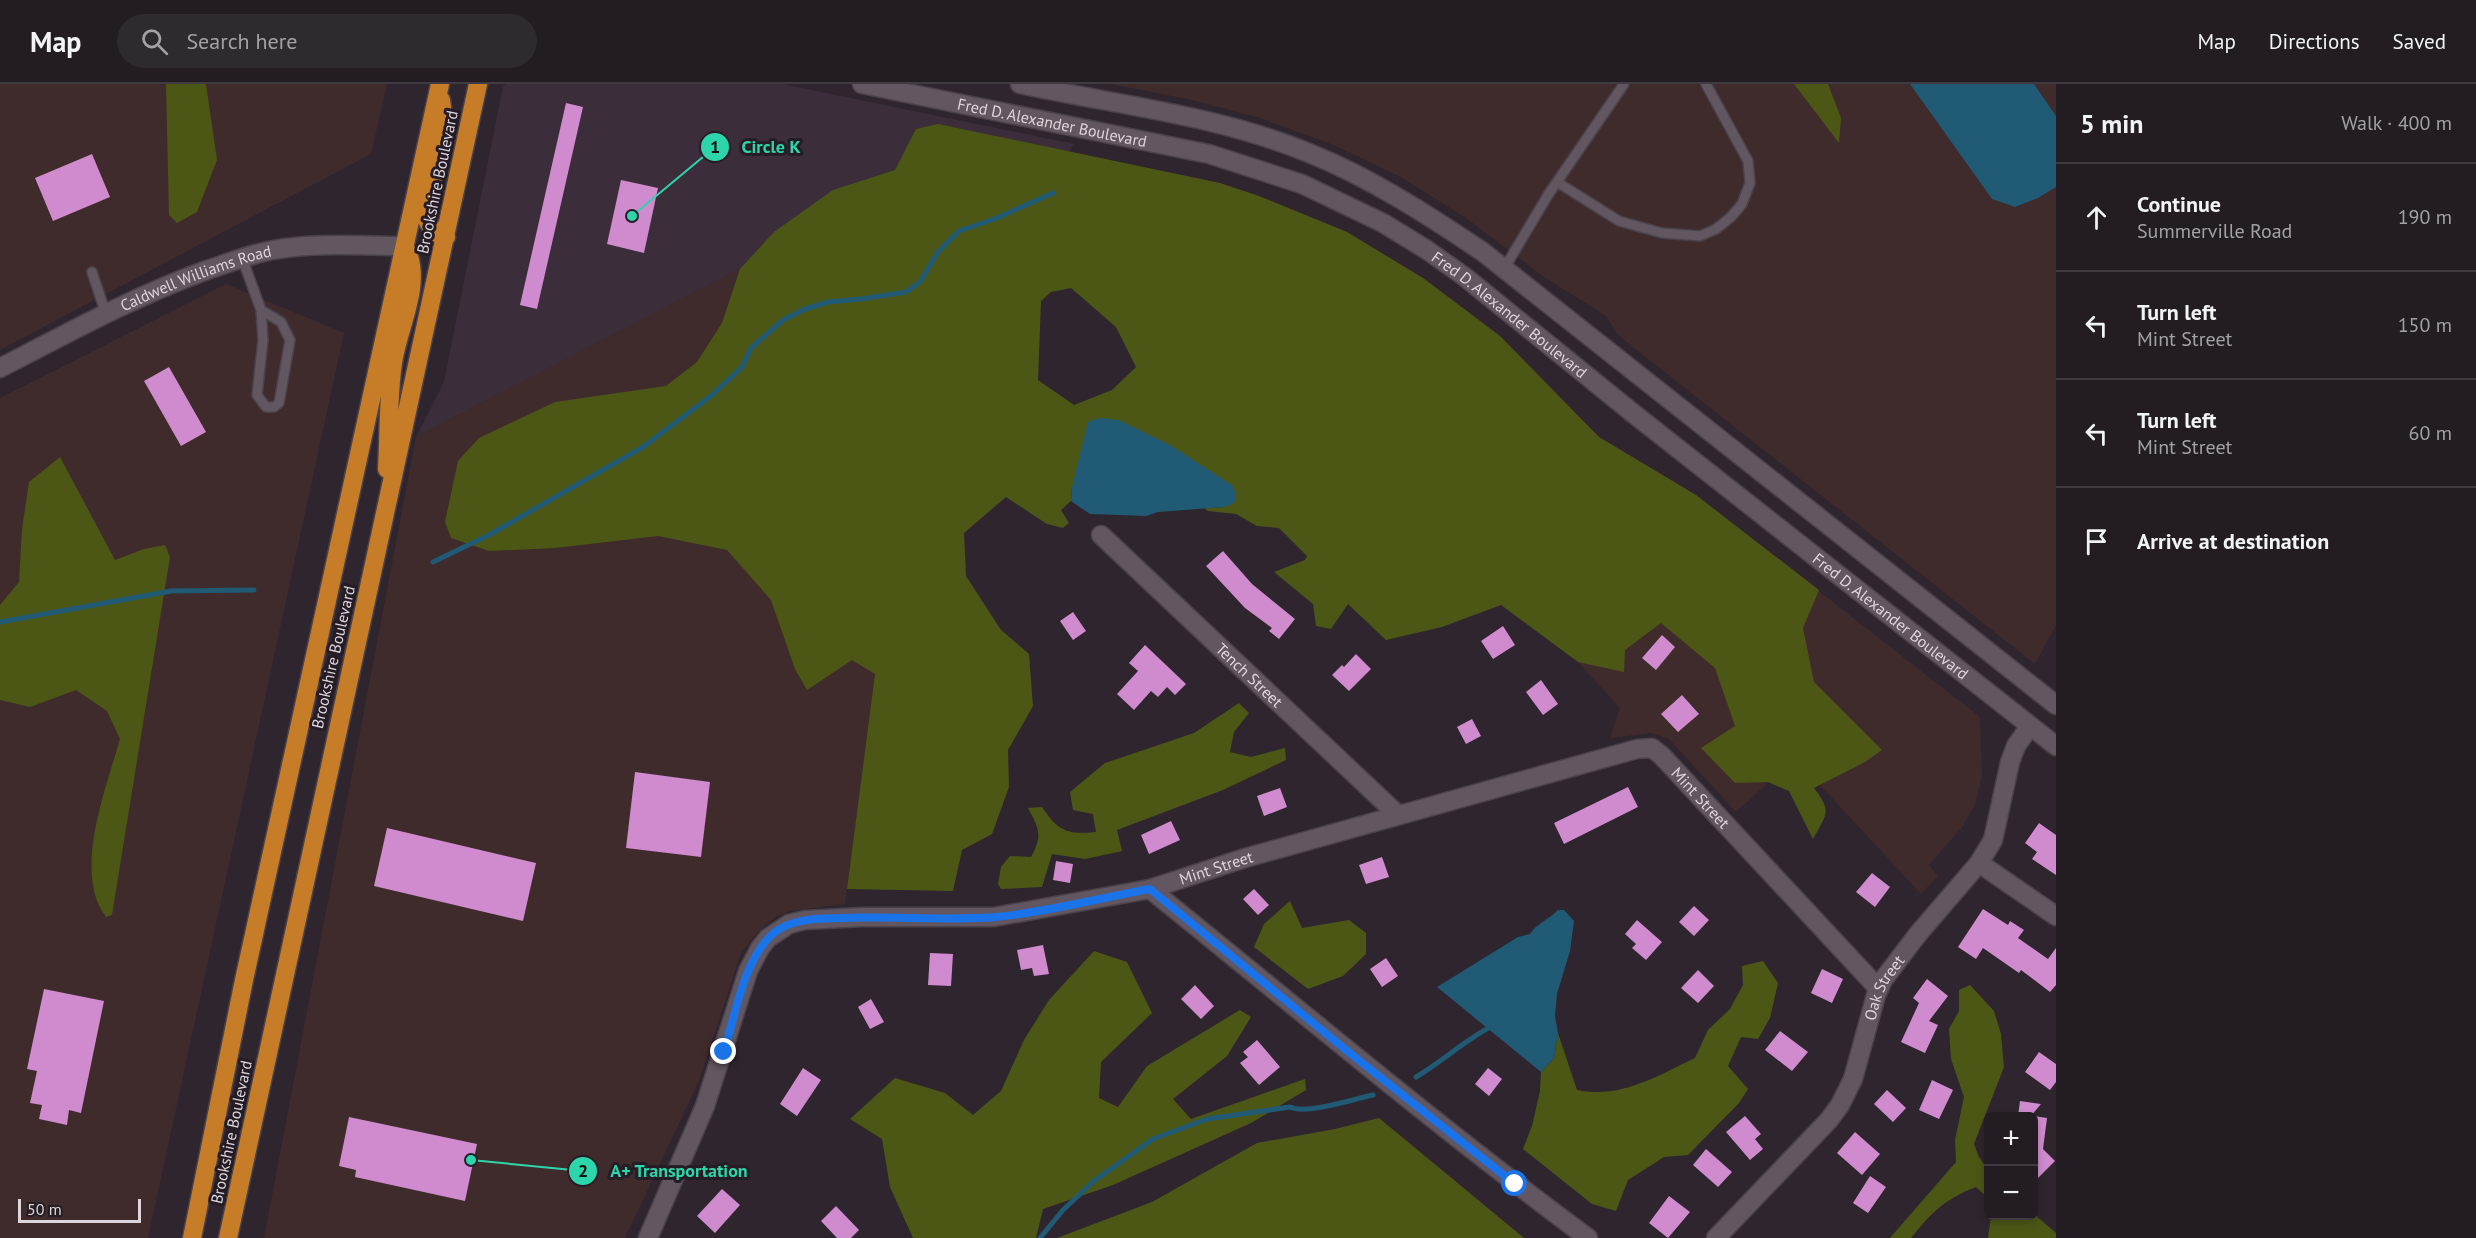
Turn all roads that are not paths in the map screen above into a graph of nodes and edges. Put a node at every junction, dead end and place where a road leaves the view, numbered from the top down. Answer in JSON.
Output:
{"nodes":[{"id":1,"x":478,"y":84,"type":"edge"},
{"id":2,"x":862,"y":84,"type":"edge"},
{"id":3,"x":1020,"y":84,"type":"edge"},
{"id":4,"x":1623,"y":84,"type":"edge"},
{"id":5,"x":1706,"y":84,"type":"edge"},
{"id":6,"x":440,"y":85,"type":"edge"},
{"id":7,"x":1557,"y":182,"type":"junction"},
{"id":8,"x":446,"y":237,"type":"junction"},
{"id":9,"x":405,"y":246,"type":"junction"},
{"id":10,"x":242,"y":258,"type":"junction"},
{"id":11,"x":1504,"y":269,"type":"junction"},
{"id":12,"x":92,"y":272,"type":"dead end"},
{"id":13,"x":261,"y":310,"type":"junction"},
{"id":14,"x":106,"y":314,"type":"junction"},
{"id":15,"x":1624,"y":365,"type":"junction"},
{"id":16,"x":0,"y":368,"type":"edge"},
{"id":17,"x":1605,"y":390,"type":"junction"},
{"id":18,"x":384,"y":518,"type":"junction"},
{"id":19,"x":1101,"y":534,"type":"dead end"},
{"id":20,"x":2056,"y":705,"type":"edge"},
{"id":21,"x":2030,"y":726,"type":"junction"},
{"id":22,"x":2056,"y":746,"type":"edge"},
{"id":23,"x":1398,"y":815,"type":"junction"},
{"id":24,"x":1979,"y":863,"type":"junction"},
{"id":25,"x":1150,"y":889,"type":"junction"},
{"id":26,"x":2056,"y":916,"type":"edge"},
{"id":27,"x":1878,"y":988,"type":"junction"},
{"id":28,"x":192,"y":1238,"type":"edge"},
{"id":29,"x":228,"y":1238,"type":"edge"},
{"id":30,"x":648,"y":1238,"type":"edge"},
{"id":31,"x":1588,"y":1238,"type":"edge"},
{"id":32,"x":1716,"y":1238,"type":"edge"}],
"edges":[{"from":1,"to":8,"type":"highway","name":"Brookshire Boulevard"},
{"from":2,"to":17,"type":"street","name":"Fred D. Alexander Boulevard"},
{"from":3,"to":11,"type":"street","name":"Fred D. Alexander Boulevard"},
{"from":4,"to":7,"type":"lane"},
{"from":5,"to":7,"type":"lane"},
{"from":6,"to":8,"type":"highway"},
{"from":6,"to":9,"type":"highway","name":"Brookshire Boulevard"},
{"from":7,"to":11,"type":"lane"},
{"from":8,"to":18,"type":"highway","name":"Brookshire Boulevard"},
{"from":9,"to":10,"type":"street","name":"Caldwell Williams Road"},
{"from":9,"to":18,"type":"highway"},
{"from":9,"to":28,"type":"highway","name":"Brookshire Boulevard"},
{"from":10,"to":13,"type":"lane"},
{"from":10,"to":14,"type":"street","name":"Caldwell Williams Road"},
{"from":11,"to":15,"type":"street","name":"Fred D. Alexander Boulevard"},
{"from":12,"to":14,"type":"lane"},
{"from":13,"to":13,"type":"lane"},
{"from":14,"to":16,"type":"street","name":"Caldwell Williams Road"},
{"from":15,"to":17,"type":"street"},
{"from":15,"to":20,"type":"street","name":"Fred D. Alexander Boulevard"},
{"from":17,"to":21,"type":"street","name":"Fred D. Alexander Boulevard"},
{"from":18,"to":29,"type":"highway","name":"Brookshire Boulevard"},
{"from":19,"to":23,"type":"street","name":"Tench Street"},
{"from":21,"to":22,"type":"street","name":"Fred D. Alexander Boulevard"},
{"from":21,"to":24,"type":"street","name":"Oak Street"},
{"from":23,"to":25,"type":"street","name":"Mint Street"},
{"from":23,"to":27,"type":"street","name":"Mint Street"},
{"from":24,"to":26,"type":"street"},
{"from":24,"to":27,"type":"street","name":"Oak Street"},
{"from":25,"to":30,"type":"street","name":"Mint Street"},
{"from":25,"to":31,"type":"street"},
{"from":27,"to":32,"type":"street","name":"Oak Street"}]}
